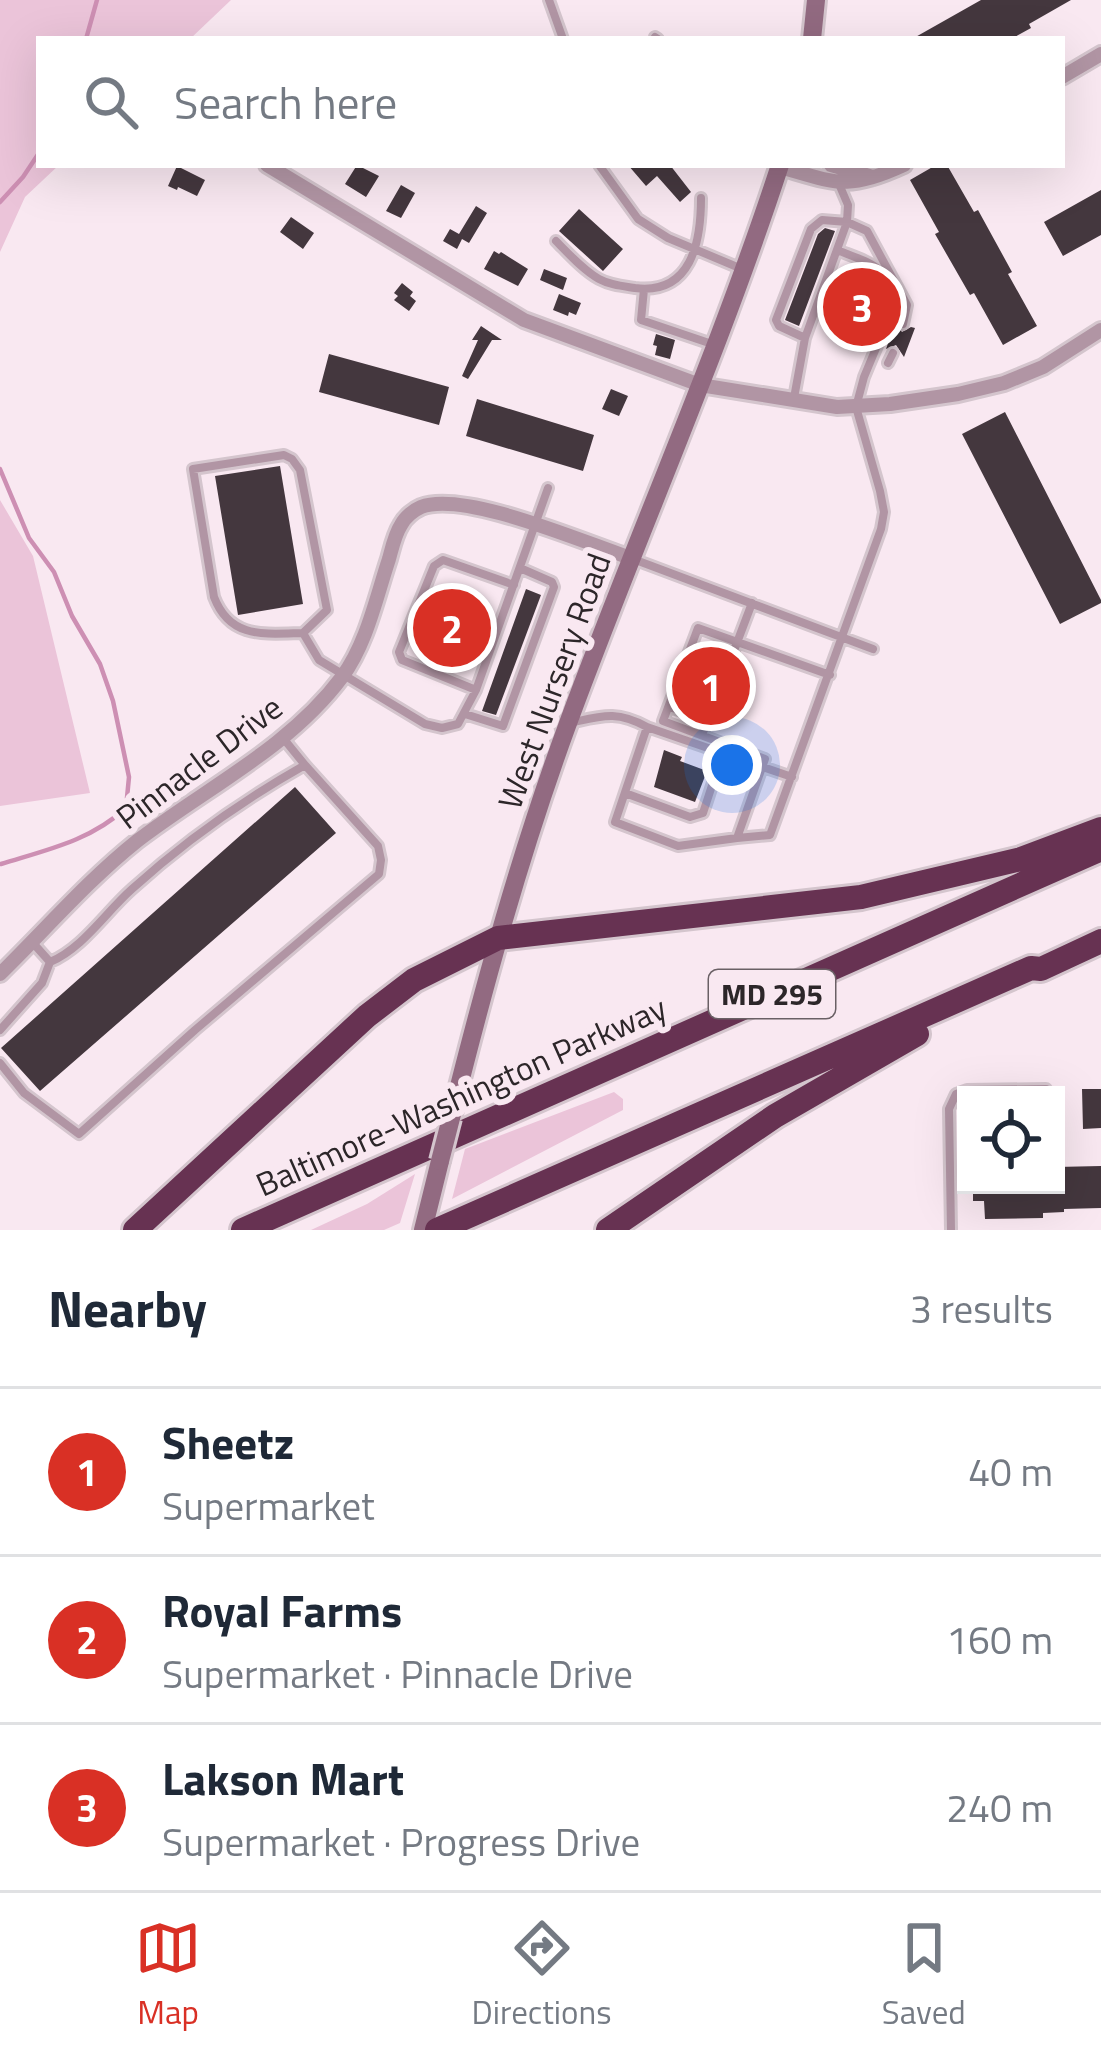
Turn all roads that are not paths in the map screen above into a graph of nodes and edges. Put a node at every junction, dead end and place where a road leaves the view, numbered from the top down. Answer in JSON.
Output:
{"nodes":[{"id":1,"x":549,"y":0,"type":"edge"},
{"id":2,"x":816,"y":0,"type":"edge"},
{"id":3,"x":562,"y":36,"type":"edge"},
{"id":4,"x":812,"y":36,"type":"edge"},
{"id":5,"x":1101,"y":54,"type":"edge"},
{"id":6,"x":1065,"y":74,"type":"edge"},
{"id":7,"x":272,"y":168,"type":"edge"},
{"id":8,"x":601,"y":168,"type":"edge"},
{"id":9,"x":779,"y":168,"type":"edge"},
{"id":10,"x":787,"y":168,"type":"edge"},
{"id":11,"x":842,"y":168,"type":"edge"},
{"id":12,"x":896,"y":168,"type":"edge"},
{"id":13,"x":873,"y":176,"type":"junction"},
{"id":14,"x":839,"y":184,"type":"junction"},
{"id":15,"x":701,"y":198,"type":"dead end"},
{"id":16,"x":848,"y":222,"type":"junction"},
{"id":17,"x":556,"y":242,"type":"dead end"},
{"id":18,"x":694,"y":249,"type":"junction"},
{"id":19,"x":837,"y":250,"type":"junction"},
{"id":20,"x":744,"y":269,"type":"junction"},
{"id":21,"x":644,"y":289,"type":"junction"},
{"id":22,"x":903,"y":324,"type":"dead end"},
{"id":23,"x":1101,"y":330,"type":"edge"},
{"id":24,"x":805,"y":338,"type":"junction"},
{"id":25,"x":715,"y":345,"type":"junction"},
{"id":26,"x":700,"y":385,"type":"junction"},
{"id":27,"x":794,"y":400,"type":"junction"},
{"id":28,"x":856,"y":407,"type":"junction"},
{"id":29,"x":548,"y":488,"type":"dead end"},
{"id":30,"x":535,"y":525,"type":"junction"},
{"id":31,"x":631,"y":558,"type":"junction"},
{"id":32,"x":520,"y":568,"type":"junction"},
{"id":33,"x":514,"y":584,"type":"junction"},
{"id":34,"x":752,"y":603,"type":"junction"},
{"id":35,"x":303,"y":633,"type":"junction"},
{"id":36,"x":843,"y":637,"type":"junction"},
{"id":37,"x":737,"y":643,"type":"junction"},
{"id":38,"x":691,"y":648,"type":"junction"},
{"id":39,"x":873,"y":650,"type":"dead end"},
{"id":40,"x":703,"y":653,"type":"dead end"},
{"id":41,"x":685,"y":662,"type":"junction"},
{"id":42,"x":698,"y":667,"type":"dead end"},
{"id":43,"x":344,"y":675,"type":"junction"},
{"id":44,"x":830,"y":675,"type":"junction"},
{"id":45,"x":680,"y":677,"type":"junction"},
{"id":46,"x":693,"y":682,"type":"dead end"},
{"id":47,"x":476,"y":690,"type":"junction"},
{"id":48,"x":675,"y":690,"type":"junction"},
{"id":49,"x":688,"y":695,"type":"dead end"},
{"id":50,"x":669,"y":707,"type":"junction"},
{"id":51,"x":682,"y":711,"type":"dead end"},
{"id":52,"x":465,"y":714,"type":"junction"},
{"id":53,"x":568,"y":724,"type":"junction"},
{"id":54,"x":647,"y":728,"type":"junction"},
{"id":55,"x":702,"y":735,"type":"junction"},
{"id":56,"x":283,"y":738,"type":"junction"},
{"id":57,"x":722,"y":755,"type":"junction"},
{"id":58,"x":304,"y":765,"type":"junction"},
{"id":59,"x":762,"y":767,"type":"junction"},
{"id":60,"x":792,"y":777,"type":"junction"},
{"id":61,"x":625,"y":793,"type":"junction"},
{"id":62,"x":1101,"y":829,"type":"edge"},
{"id":63,"x":737,"y":838,"type":"junction"},
{"id":64,"x":1101,"y":849,"type":"edge"},
{"id":65,"x":498,"y":938,"type":"junction"},
{"id":66,"x":1101,"y":941,"type":"edge"},
{"id":67,"x":32,"y":942,"type":"junction"},
{"id":68,"x":50,"y":962,"type":"junction"},
{"id":69,"x":1041,"y":969,"type":"junction"},
{"id":70,"x":0,"y":974,"type":"edge"},
{"id":71,"x":0,"y":1030,"type":"edge"},
{"id":72,"x":0,"y":1063,"type":"edge"},
{"id":73,"x":957,"y":1094,"type":"edge"},
{"id":74,"x":135,"y":1230,"type":"edge"},
{"id":75,"x":243,"y":1230,"type":"edge"},
{"id":76,"x":423,"y":1230,"type":"edge"},
{"id":77,"x":437,"y":1230,"type":"edge"},
{"id":78,"x":608,"y":1230,"type":"edge"},
{"id":79,"x":952,"y":1230,"type":"edge"}],
"edges":[{"from":1,"to":3,"type":"lane"},
{"from":2,"to":4,"type":"main road"},
{"from":5,"to":6,"type":"street"},
{"from":7,"to":26,"type":"street"},
{"from":8,"to":18,"type":"lane"},
{"from":9,"to":20,"type":"main road","name":"West Nursery Road"},
{"from":10,"to":14,"type":"street"},
{"from":11,"to":13,"type":"street"},
{"from":12,"to":13,"type":"street"},
{"from":13,"to":14,"type":"street"},
{"from":14,"to":16,"type":"lane"},
{"from":15,"to":18,"type":"lane"},
{"from":16,"to":19,"type":"lane"},
{"from":16,"to":22,"type":"lane"},
{"from":16,"to":24,"type":"lane"},
{"from":17,"to":21,"type":"lane"},
{"from":18,"to":20,"type":"lane"},
{"from":18,"to":21,"type":"lane"},
{"from":19,"to":24,"type":"lane"},
{"from":19,"to":28,"type":"lane"},
{"from":20,"to":25,"type":"main road","name":"West Nursery Road"},
{"from":21,"to":25,"type":"lane"},
{"from":23,"to":28,"type":"street"},
{"from":24,"to":27,"type":"lane"},
{"from":25,"to":26,"type":"main road","name":"West Nursery Road"},
{"from":26,"to":27,"type":"street"},
{"from":26,"to":31,"type":"main road","name":"West Nursery Road"},
{"from":27,"to":28,"type":"street"},
{"from":28,"to":36,"type":"lane"},
{"from":29,"to":30,"type":"lane"},
{"from":30,"to":31,"type":"street","name":"Pinnacle Drive"},
{"from":30,"to":32,"type":"lane"},
{"from":30,"to":43,"type":"street","name":"Pinnacle Drive"},
{"from":31,"to":34,"type":"lane"},
{"from":31,"to":53,"type":"main road","name":"West Nursery Road"},
{"from":32,"to":33,"type":"lane"},
{"from":32,"to":52,"type":"lane"},
{"from":33,"to":47,"type":"lane"},
{"from":33,"to":47,"type":"lane"},
{"from":34,"to":36,"type":"lane"},
{"from":34,"to":37,"type":"lane"},
{"from":35,"to":35,"type":"lane"},
{"from":35,"to":43,"type":"lane"},
{"from":36,"to":39,"type":"lane"},
{"from":36,"to":44,"type":"lane"},
{"from":37,"to":38,"type":"lane"},
{"from":37,"to":44,"type":"lane"},
{"from":37,"to":55,"type":"lane"},
{"from":38,"to":40,"type":"lane"},
{"from":38,"to":41,"type":"lane"},
{"from":41,"to":42,"type":"lane"},
{"from":41,"to":45,"type":"lane"},
{"from":43,"to":52,"type":"lane"},
{"from":43,"to":56,"type":"street","name":"Pinnacle Drive"},
{"from":44,"to":60,"type":"lane"},
{"from":45,"to":46,"type":"lane"},
{"from":45,"to":48,"type":"lane"},
{"from":47,"to":52,"type":"lane"},
{"from":48,"to":49,"type":"lane"},
{"from":48,"to":50,"type":"lane"},
{"from":50,"to":51,"type":"lane"},
{"from":50,"to":55,"type":"lane"},
{"from":53,"to":54,"type":"lane"},
{"from":53,"to":65,"type":"main road","name":"West Nursery Road"},
{"from":54,"to":57,"type":"lane"},
{"from":54,"to":61,"type":"lane"},
{"from":55,"to":59,"type":"lane"},
{"from":56,"to":58,"type":"lane"},
{"from":56,"to":67,"type":"street","name":"Pinnacle Drive"},
{"from":57,"to":59,"type":"lane"},
{"from":57,"to":61,"type":"lane"},
{"from":58,"to":68,"type":"lane"},
{"from":58,"to":72,"type":"lane"},
{"from":59,"to":60,"type":"lane"},
{"from":59,"to":63,"type":"lane"},
{"from":60,"to":63,"type":"lane"},
{"from":61,"to":63,"type":"lane"},
{"from":62,"to":65,"type":"highway"},
{"from":64,"to":75,"type":"highway","name":"Baltimore-Washington Parkway","number":"MD 295"},
{"from":65,"to":74,"type":"highway"},
{"from":65,"to":76,"type":"main road","name":"West Nursery Road","bridge":true},
{"from":66,"to":69,"type":"highway","number":"MD 295"},
{"from":67,"to":68,"type":"lane"},
{"from":67,"to":70,"type":"street","name":"Pinnacle Drive"},
{"from":68,"to":71,"type":"lane"},
{"from":69,"to":77,"type":"highway","number":"MD 295"},
{"from":69,"to":78,"type":"highway"},
{"from":73,"to":79,"type":"lane"}]}
